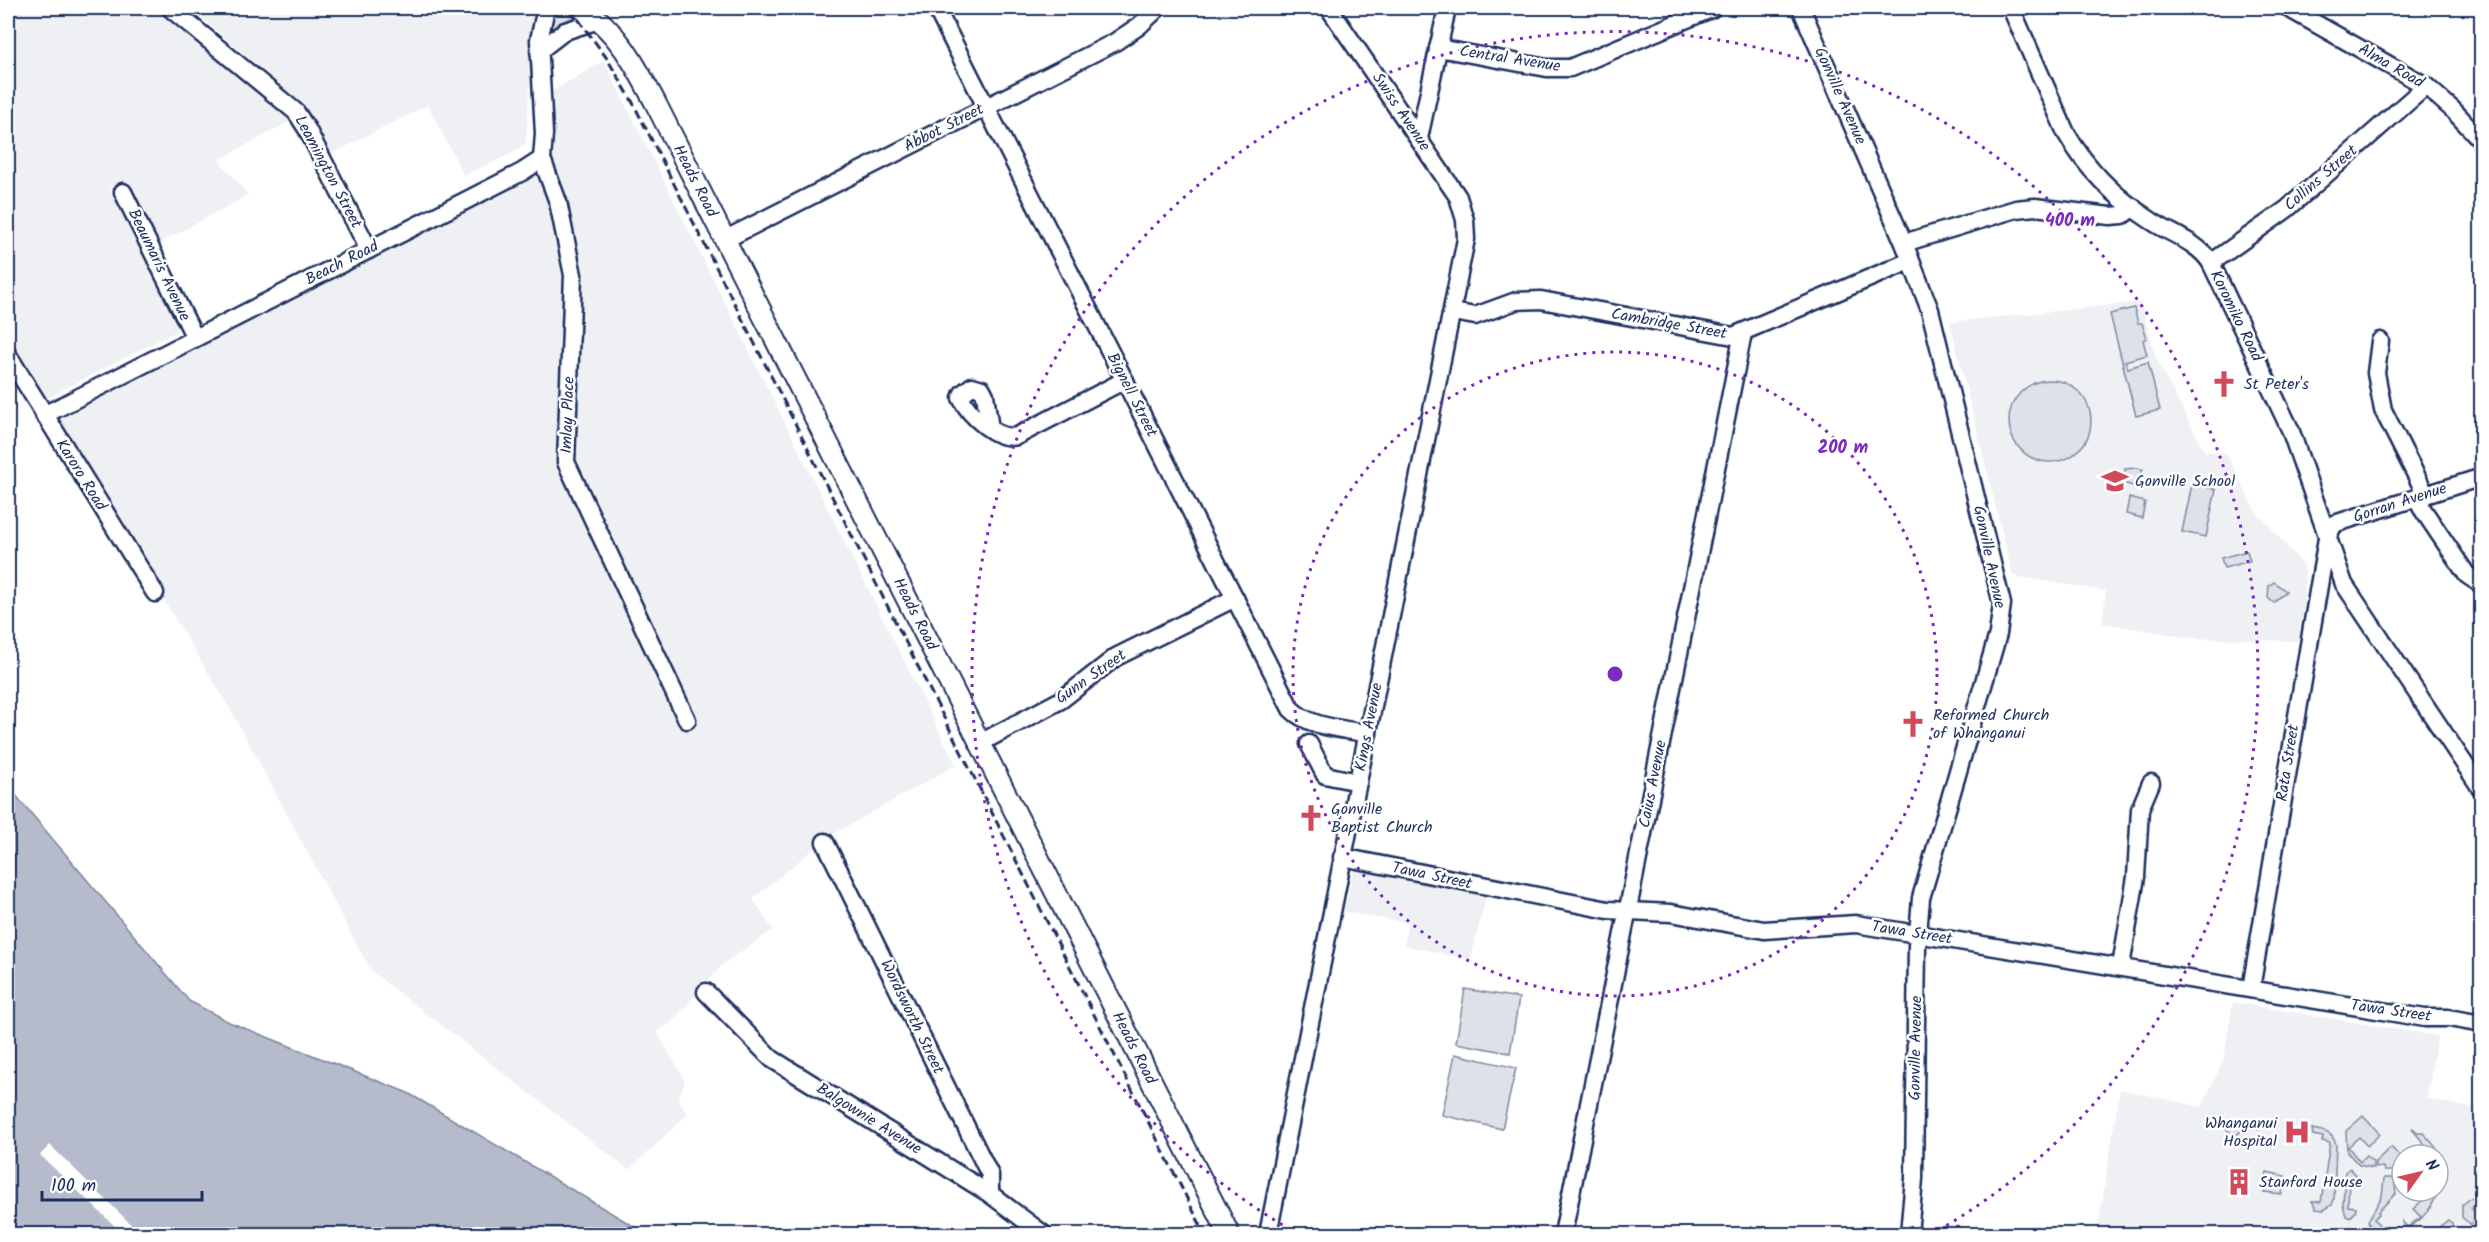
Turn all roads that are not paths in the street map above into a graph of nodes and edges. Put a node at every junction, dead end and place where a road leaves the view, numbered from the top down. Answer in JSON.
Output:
{"nodes":[{"id":1,"x":170,"y":8,"type":"edge"},
{"id":2,"x":546,"y":8,"type":"edge"},
{"id":3,"x":582,"y":8,"type":"edge"},
{"id":4,"x":936,"y":8,"type":"edge"},
{"id":5,"x":1158,"y":8,"type":"edge"},
{"id":6,"x":1329,"y":8,"type":"edge"},
{"id":7,"x":1447,"y":8,"type":"edge"},
{"id":8,"x":1713,"y":8,"type":"edge"},
{"id":9,"x":1801,"y":8,"type":"edge"},
{"id":10,"x":2011,"y":8,"type":"edge"},
{"id":11,"x":2291,"y":8,"type":"edge"},
{"id":12,"x":599,"y":20,"type":"junction"},
{"id":13,"x":1438,"y":48,"type":"junction"},
{"id":14,"x":539,"y":51,"type":"junction"},
{"id":15,"x":2426,"y":86,"type":"junction"},
{"id":16,"x":986,"y":107,"type":"junction"},
{"id":17,"x":1419,"y":138,"type":"junction"},
{"id":18,"x":2481,"y":141,"type":"edge"},
{"id":19,"x":542,"y":159,"type":"junction"},
{"id":20,"x":123,"y":192,"type":"dead end"},
{"id":21,"x":2133,"y":207,"type":"junction"},
{"id":22,"x":1465,"y":220,"type":"joint"},
{"id":23,"x":724,"y":240,"type":"junction"},
{"id":24,"x":1904,"y":243,"type":"junction"},
{"id":25,"x":369,"y":250,"type":"junction"},
{"id":26,"x":1910,"y":261,"type":"junction"},
{"id":27,"x":2211,"y":262,"type":"junction"},
{"id":28,"x":1453,"y":312,"type":"junction"},
{"id":29,"x":1743,"y":333,"type":"junction"},
{"id":30,"x":195,"y":338,"type":"junction"},
{"id":31,"x":2380,"y":341,"type":"dead end"},
{"id":32,"x":8,"y":355,"type":"edge"},
{"id":33,"x":1125,"y":380,"type":"junction"},
{"id":34,"x":44,"y":415,"type":"junction"},
{"id":35,"x":990,"y":429,"type":"dead end"},
{"id":36,"x":2481,"y":477,"type":"edge"},
{"id":37,"x":2422,"y":496,"type":"junction"},
{"id":38,"x":2327,"y":538,"type":"junction"},
{"id":39,"x":2481,"y":585,"type":"edge"},
{"id":40,"x":155,"y":593,"type":"dead end"},
{"id":41,"x":1235,"y":598,"type":"junction"},
{"id":42,"x":687,"y":720,"type":"dead end"},
{"id":43,"x":1368,"y":734,"type":"junction"},
{"id":44,"x":980,"y":742,"type":"junction"},
{"id":45,"x":1309,"y":744,"type":"dead end"},
{"id":46,"x":1358,"y":782,"type":"junction"},
{"id":47,"x":2151,"y":783,"type":"dead end"},
{"id":48,"x":2481,"y":790,"type":"edge"},
{"id":49,"x":825,"y":842,"type":"dead end"},
{"id":50,"x":1342,"y":857,"type":"junction"},
{"id":51,"x":1627,"y":912,"type":"junction"},
{"id":52,"x":1918,"y":933,"type":"junction"},
{"id":53,"x":2121,"y":966,"type":"junction"},
{"id":54,"x":2251,"y":989,"type":"junction"},
{"id":55,"x":706,"y":992,"type":"dead end"},
{"id":56,"x":2481,"y":1024,"type":"edge"},
{"id":57,"x":990,"y":1194,"type":"junction"},
{"id":58,"x":1043,"y":1234,"type":"edge"},
{"id":59,"x":1229,"y":1234,"type":"edge"},
{"id":60,"x":1268,"y":1234,"type":"edge"},
{"id":61,"x":1563,"y":1234,"type":"edge"},
{"id":62,"x":1909,"y":1234,"type":"edge"}],
"edges":[{"from":1,"to":25,"type":"street","name":"Leamington Street"},
{"from":2,"to":14,"type":"street"},
{"from":3,"to":12,"type":"main road","name":"Heads Road"},
{"from":4,"to":16,"type":"street","name":"Bignell Street"},
{"from":5,"to":16,"type":"street","name":"Abbot Street"},
{"from":6,"to":17,"type":"street","name":"Swiss Avenue"},
{"from":7,"to":13,"type":"street"},
{"from":8,"to":13,"type":"street","name":"Central Avenue"},
{"from":9,"to":24,"type":"street","name":"Gonville Avenue"},
{"from":10,"to":21,"type":"street","name":"Koromiko Road"},
{"from":11,"to":15,"type":"street","name":"Alma Road"},
{"from":12,"to":14,"type":"street"},
{"from":12,"to":23,"type":"main road","name":"Heads Road"},
{"from":13,"to":17,"type":"street"},
{"from":14,"to":19,"type":"street"},
{"from":15,"to":18,"type":"street","name":"Alma Road"},
{"from":15,"to":27,"type":"street","name":"Collins Street"},
{"from":16,"to":23,"type":"street","name":"Abbot Street"},
{"from":16,"to":33,"type":"street","name":"Bignell Street"},
{"from":17,"to":22,"type":"street","name":"Swiss Avenue"},
{"from":19,"to":25,"type":"street","name":"Beach Road"},
{"from":19,"to":42,"type":"street","name":"Imlay Place"},
{"from":20,"to":30,"type":"street","name":"Beaumaris Avenue"},
{"from":21,"to":24,"type":"street"},
{"from":21,"to":27,"type":"street","name":"Koromiko Road"},
{"from":22,"to":28,"type":"street","name":"Kings Avenue"},
{"from":23,"to":44,"type":"main road","name":"Heads Road"},
{"from":24,"to":26,"type":"street","name":"Gonville Avenue"},
{"from":25,"to":30,"type":"street","name":"Beach Road"},
{"from":26,"to":29,"type":"street","name":"Cambridge Street"},
{"from":26,"to":52,"type":"street","name":"Gonville Avenue"},
{"from":27,"to":38,"type":"street","name":"Koromiko Road"},
{"from":28,"to":29,"type":"street","name":"Cambridge Street"},
{"from":28,"to":43,"type":"street","name":"Kings Avenue"},
{"from":29,"to":51,"type":"street","name":"Caius Avenue"},
{"from":30,"to":34,"type":"street","name":"Beach Road"},
{"from":31,"to":37,"type":"street"},
{"from":32,"to":34,"type":"street","name":"Karoro Road"},
{"from":33,"to":35,"type":"street"},
{"from":33,"to":41,"type":"street","name":"Bignell Street"},
{"from":34,"to":40,"type":"street","name":"Karoro Road"},
{"from":36,"to":37,"type":"street","name":"Gorran Avenue"},
{"from":37,"to":38,"type":"street","name":"Gorran Avenue"},
{"from":37,"to":39,"type":"street"},
{"from":38,"to":48,"type":"street","name":"Koromiko Road"},
{"from":38,"to":54,"type":"street","name":"Rata Street"},
{"from":41,"to":43,"type":"street","name":"Bignell Street"},
{"from":41,"to":44,"type":"street","name":"Gunn Street"},
{"from":43,"to":46,"type":"street","name":"Kings Avenue"},
{"from":44,"to":59,"type":"main road","name":"Heads Road"},
{"from":45,"to":46,"type":"street"},
{"from":46,"to":50,"type":"street","name":"Kings Avenue"},
{"from":47,"to":53,"type":"street"},
{"from":49,"to":57,"type":"street","name":"Wordsworth Street"},
{"from":50,"to":51,"type":"street","name":"Tawa Street"},
{"from":50,"to":60,"type":"street","name":"Kings Avenue"},
{"from":51,"to":52,"type":"street","name":"Tawa Street"},
{"from":51,"to":61,"type":"street","name":"Caius Avenue"},
{"from":52,"to":53,"type":"street","name":"Tawa Street"},
{"from":52,"to":62,"type":"street","name":"Gonville Avenue"},
{"from":53,"to":54,"type":"street","name":"Tawa Street"},
{"from":54,"to":56,"type":"street","name":"Tawa Street"},
{"from":55,"to":57,"type":"street","name":"Balgownie Avenue"},
{"from":57,"to":58,"type":"street","name":"Balgownie Avenue"}]}
